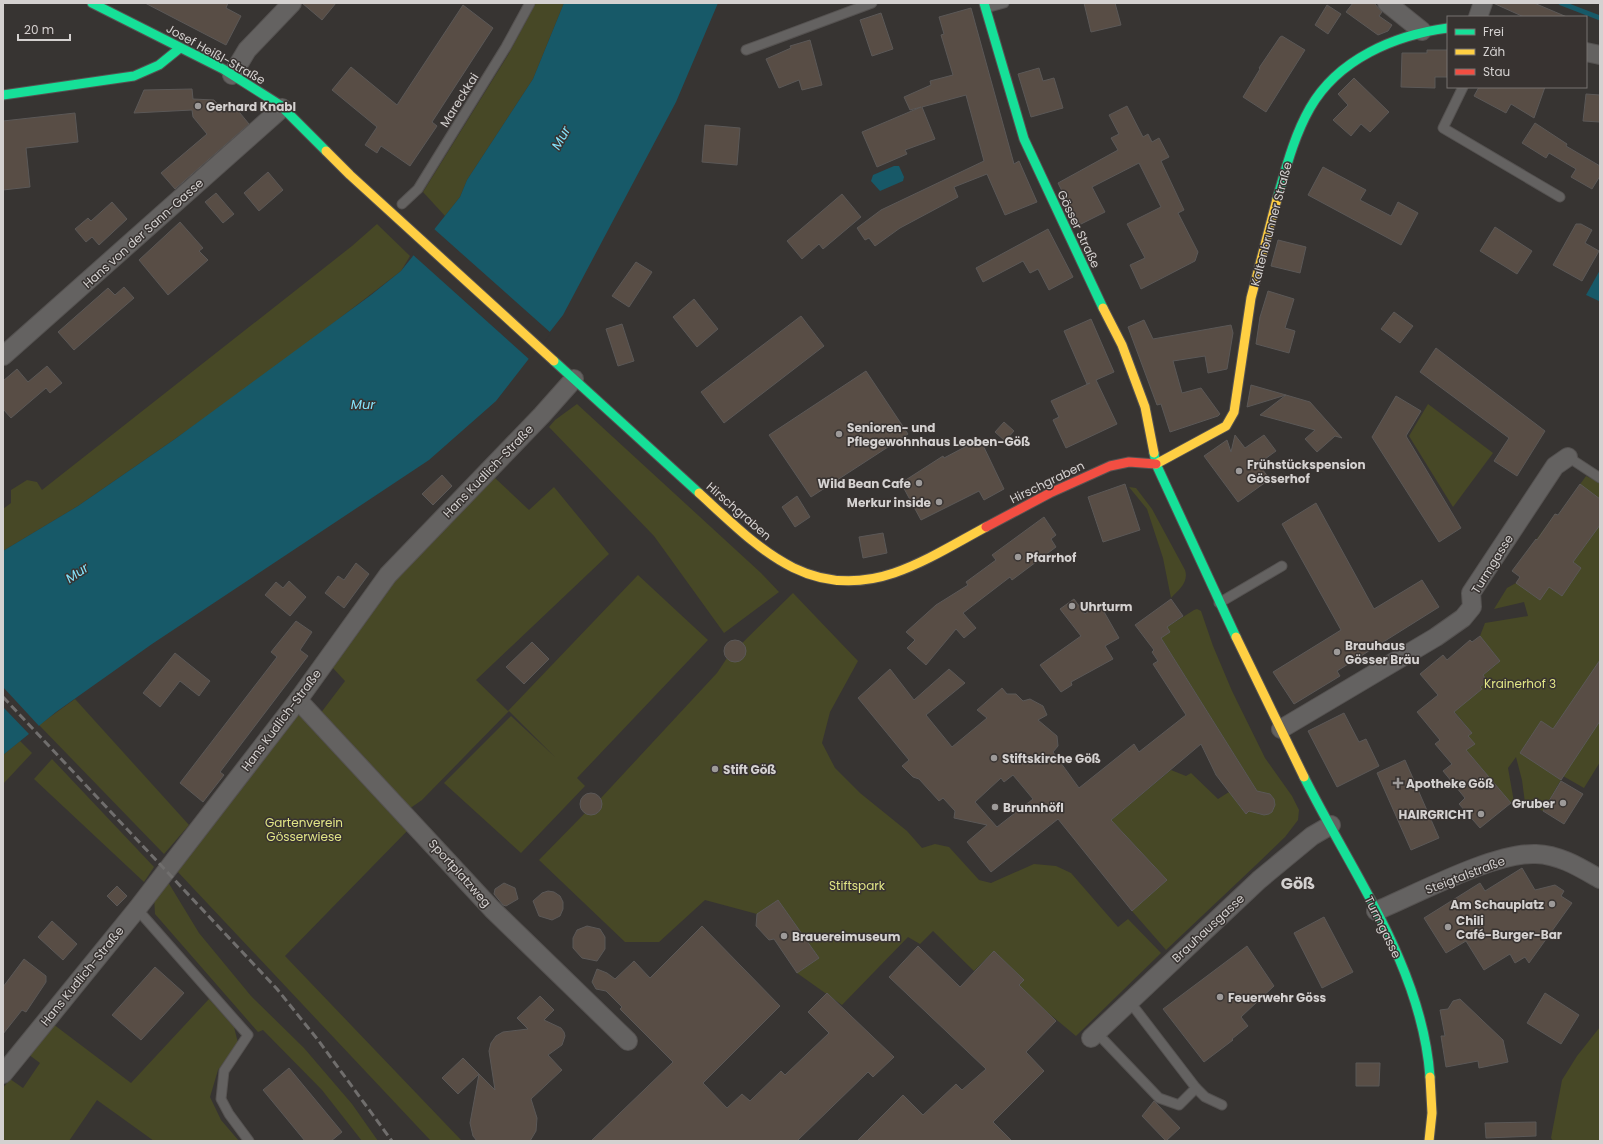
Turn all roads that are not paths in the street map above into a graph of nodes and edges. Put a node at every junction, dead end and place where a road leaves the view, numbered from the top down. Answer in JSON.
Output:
{"nodes":[{"id":1,"x":92,"y":3,"type":"edge"},
{"id":2,"x":292,"y":3,"type":"edge"},
{"id":3,"x":530,"y":3,"type":"edge"},
{"id":4,"x":872,"y":3,"type":"edge"},
{"id":5,"x":1004,"y":3,"type":"edge"},
{"id":6,"x":1387,"y":3,"type":"edge"},
{"id":7,"x":1483,"y":3,"type":"edge"},
{"id":8,"x":984,"y":6,"type":"edge"},
{"id":9,"x":1478,"y":16,"type":"edge"},
{"id":10,"x":1447,"y":28,"type":"edge"},
{"id":11,"x":1422,"y":31,"type":"junction"},
{"id":12,"x":180,"y":48,"type":"junction"},
{"id":13,"x":746,"y":50,"type":"dead end"},
{"id":14,"x":1587,"y":52,"type":"edge"},
{"id":15,"x":1600,"y":55,"type":"edge"},
{"id":16,"x":232,"y":75,"type":"junction"},
{"id":17,"x":1463,"y":88,"type":"edge"},
{"id":18,"x":3,"y":95,"type":"edge"},
{"id":19,"x":282,"y":108,"type":"junction"},
{"id":20,"x":1560,"y":197,"type":"dead end"},
{"id":21,"x":402,"y":204,"type":"dead end"},
{"id":22,"x":543,"y":350,"type":"joint"},
{"id":23,"x":3,"y":356,"type":"edge"},
{"id":24,"x":574,"y":379,"type":"junction"},
{"id":25,"x":1568,"y":457,"type":"joint"},
{"id":26,"x":1156,"y":464,"type":"junction"},
{"id":27,"x":1600,"y":478,"type":"edge"},
{"id":28,"x":1282,"y":566,"type":"dead end"},
{"id":29,"x":1219,"y":602,"type":"junction"},
{"id":30,"x":298,"y":700,"type":"junction"},
{"id":31,"x":1281,"y":729,"type":"junction"},
{"id":32,"x":1331,"y":825,"type":"junction"},
{"id":33,"x":1600,"y":879,"type":"edge"},
{"id":34,"x":137,"y":909,"type":"junction"},
{"id":35,"x":1376,"y":911,"type":"junction"},
{"id":36,"x":1130,"y":1002,"type":"junction"},
{"id":37,"x":1094,"y":1035,"type":"joint"},
{"id":38,"x":628,"y":1040,"type":"dead end"},
{"id":39,"x":3,"y":1074,"type":"edge"},
{"id":40,"x":1196,"y":1088,"type":"junction"},
{"id":41,"x":1222,"y":1105,"type":"dead end"},
{"id":42,"x":250,"y":1141,"type":"edge"},
{"id":43,"x":1429,"y":1141,"type":"edge"}],
"edges":[{"from":1,"to":12,"type":"main road","name":"Josef Heißl-Straße"},
{"from":2,"to":16,"type":"street"},
{"from":3,"to":21,"type":"lane","name":"Mareckkai"},
{"from":4,"to":13,"type":"lane"},
{"from":5,"to":8,"type":"lane"},
{"from":6,"to":11,"type":"street"},
{"from":7,"to":9,"type":"street"},
{"from":8,"to":26,"type":"main road","name":"Gösser Straße"},
{"from":10,"to":11,"type":"main road","name":"Kaltenbrunner Straße"},
{"from":11,"to":26,"type":"main road","name":"Kaltenbrunner Straße"},
{"from":12,"to":16,"type":"main road","name":"Josef Heißl-Straße"},
{"from":12,"to":18,"type":"main road"},
{"from":14,"to":15,"type":"street"},
{"from":16,"to":19,"type":"main road","name":"Josef Heißl-Straße"},
{"from":17,"to":20,"type":"lane"},
{"from":19,"to":22,"type":"main road","name":"Josef Heißl-Straße"},
{"from":19,"to":23,"type":"street","name":"Hans von der Sann-Gasse"},
{"from":22,"to":24,"type":"main road","name":"Hirschgraben"},
{"from":24,"to":26,"type":"main road","name":"Hirschgraben"},
{"from":24,"to":30,"type":"street","name":"Hans Kudlich-Straße"},
{"from":25,"to":27,"type":"lane"},
{"from":25,"to":31,"type":"street","name":"Turmgasse"},
{"from":26,"to":29,"type":"main road","name":"Turmgasse"},
{"from":28,"to":29,"type":"lane"},
{"from":29,"to":31,"type":"main road","name":"Turmgasse"},
{"from":30,"to":34,"type":"street","name":"Hans Kudlich-Straße"},
{"from":30,"to":38,"type":"street","name":"Sportplatzweg"},
{"from":31,"to":32,"type":"main road","name":"Turmgasse"},
{"from":32,"to":35,"type":"main road","name":"Turmgasse"},
{"from":32,"to":36,"type":"street","name":"Brauhausgasse"},
{"from":33,"to":35,"type":"street","name":"Steigtalstraße"},
{"from":34,"to":39,"type":"street","name":"Hans Kudlich-Straße"},
{"from":34,"to":42,"type":"lane"},
{"from":35,"to":43,"type":"main road","name":"Turmgasse"},
{"from":36,"to":37,"type":"street","name":"Brauhausgasse"},
{"from":36,"to":40,"type":"lane"},
{"from":37,"to":40,"type":"lane"},
{"from":40,"to":41,"type":"lane"}]}
